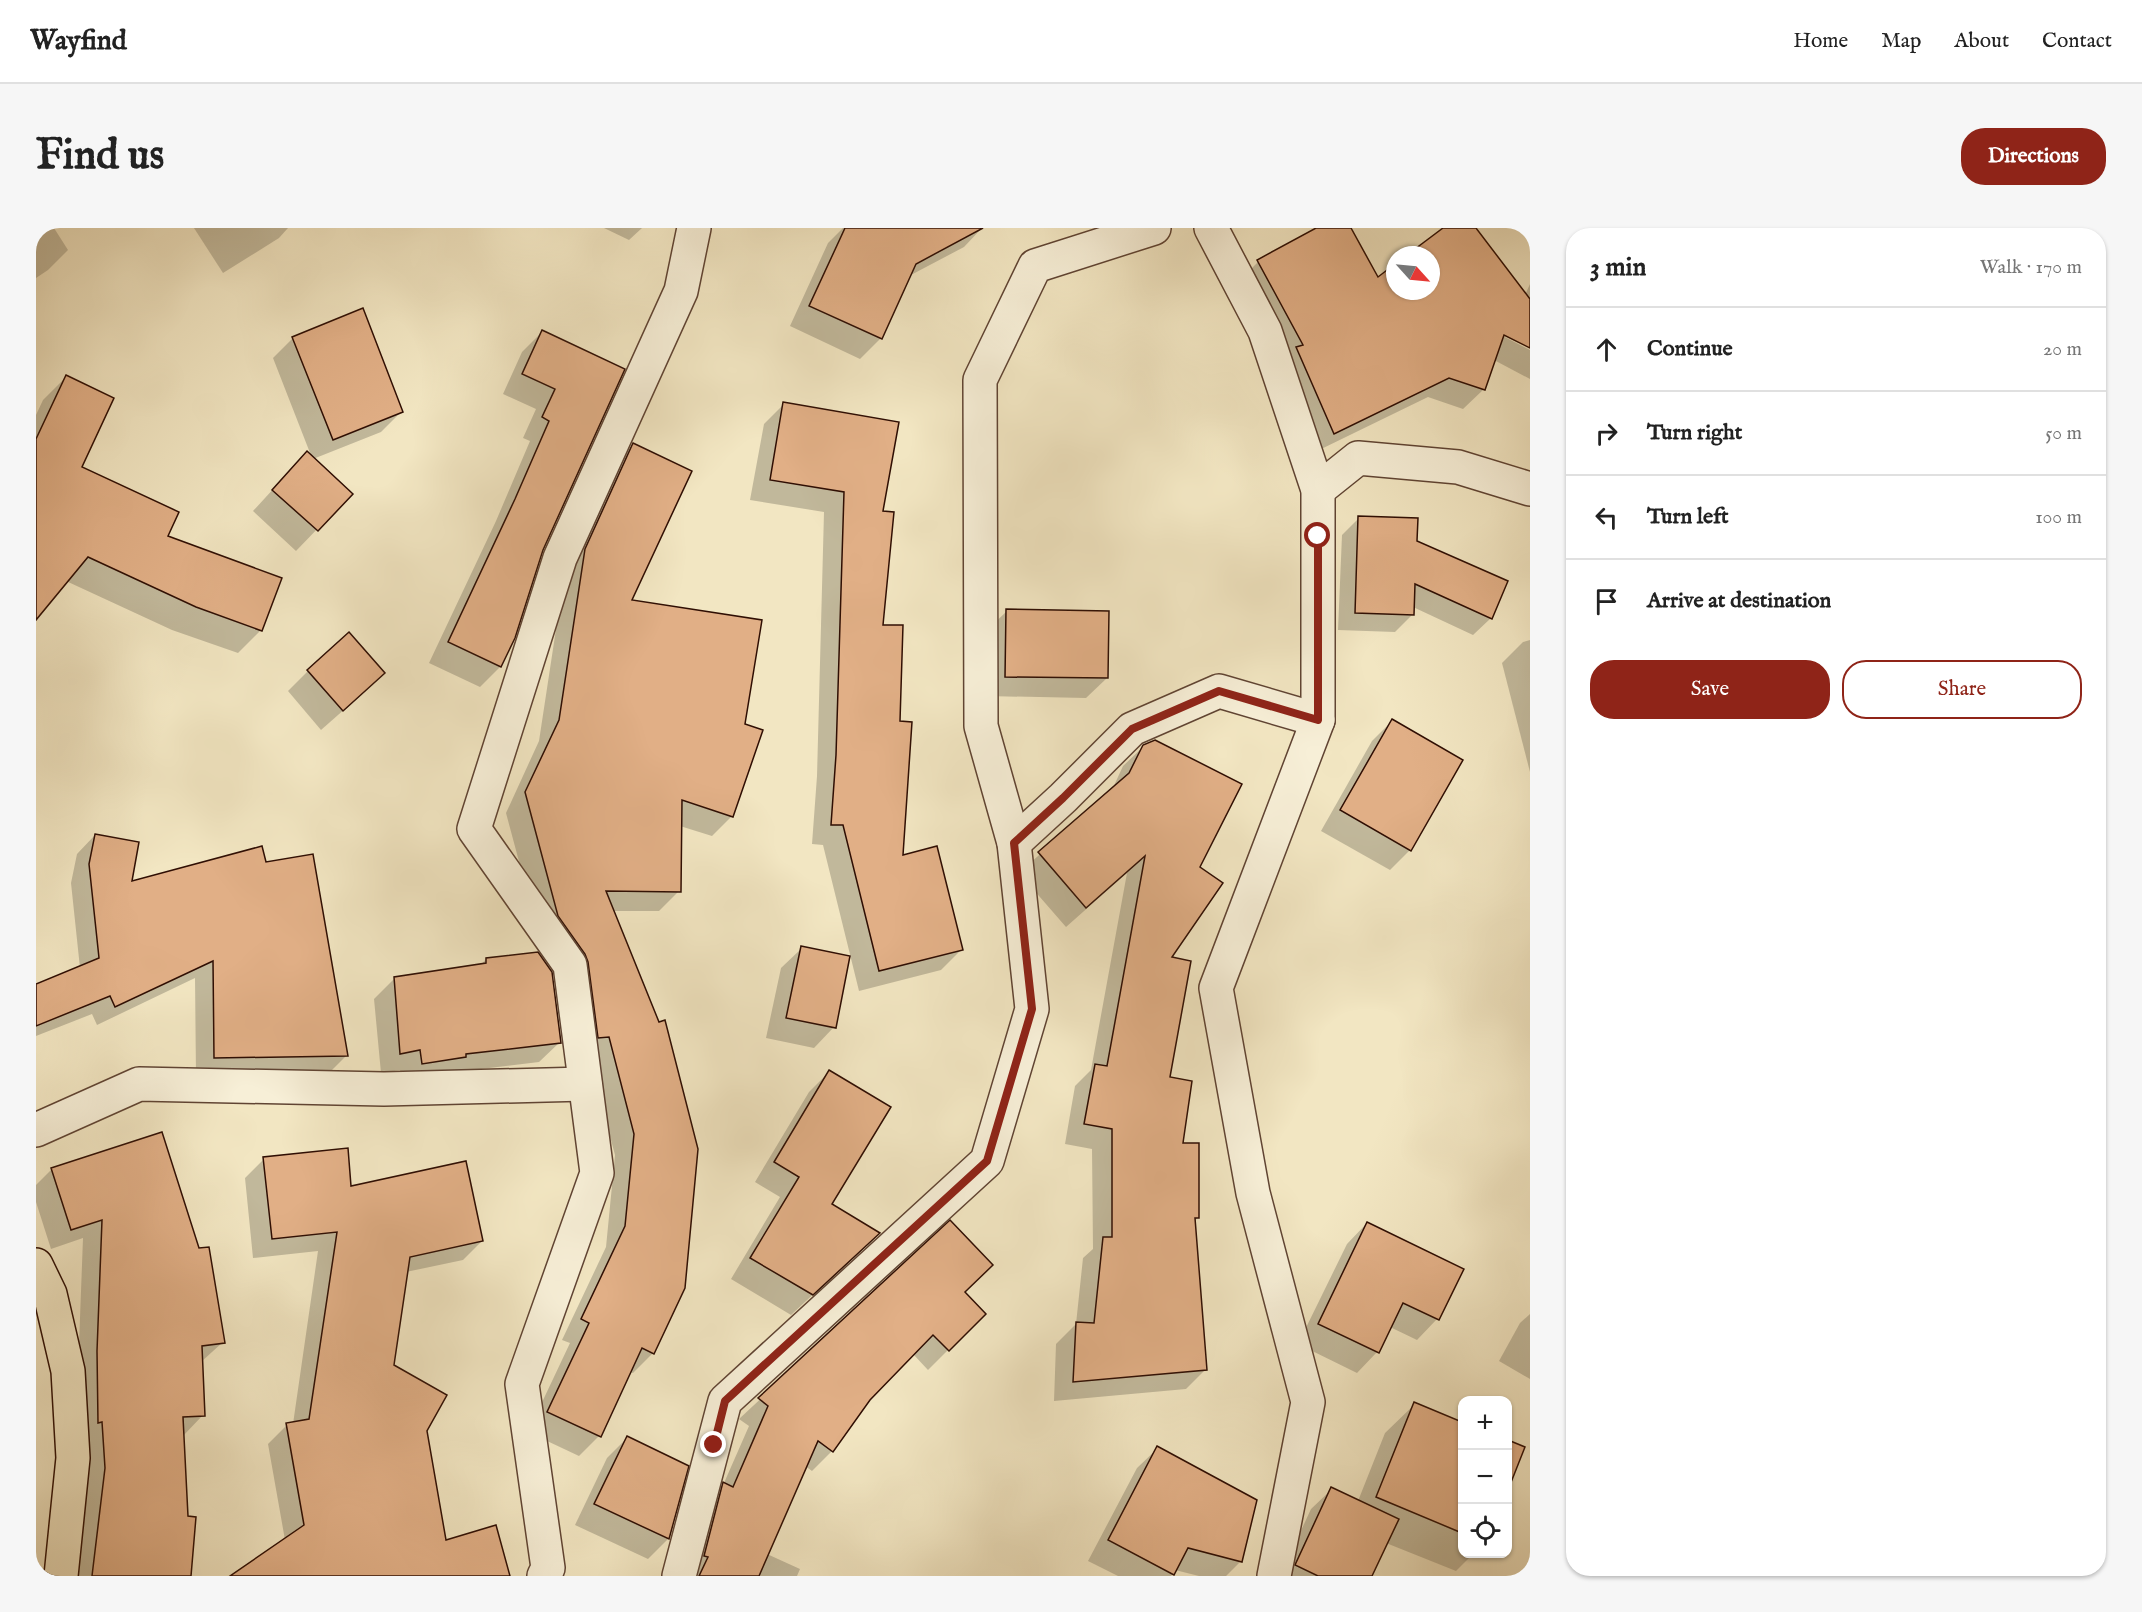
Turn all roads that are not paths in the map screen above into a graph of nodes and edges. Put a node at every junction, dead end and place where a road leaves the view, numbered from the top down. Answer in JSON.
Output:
{"nodes":[{"id":1,"x":694,"y":228,"type":"edge"},
{"id":2,"x":1154,"y":228,"type":"edge"},
{"id":3,"x":1211,"y":228,"type":"edge"},
{"id":4,"x":1530,"y":489,"type":"edge"},
{"id":5,"x":1318,"y":490,"type":"junction"},
{"id":6,"x":1318,"y":720,"type":"junction"},
{"id":7,"x":1014,"y":843,"type":"junction"},
{"id":8,"x":585,"y":1084,"type":"junction"},
{"id":9,"x":36,"y":1130,"type":"edge"},
{"id":10,"x":36,"y":1265,"type":"edge"},
{"id":11,"x":61,"y":1576,"type":"edge"},
{"id":12,"x":544,"y":1576,"type":"edge"},
{"id":13,"x":679,"y":1576,"type":"edge"},
{"id":14,"x":1274,"y":1576,"type":"edge"}],
"edges":[{"from":1,"to":8,"type":"street"},
{"from":2,"to":7,"type":"street"},
{"from":3,"to":5,"type":"street"},
{"from":4,"to":5,"type":"street"},
{"from":5,"to":6,"type":"street"},
{"from":6,"to":7,"type":"street"},
{"from":6,"to":14,"type":"street"},
{"from":7,"to":13,"type":"street"},
{"from":8,"to":9,"type":"street"},
{"from":8,"to":12,"type":"street"},
{"from":10,"to":11,"type":"highway"}]}
